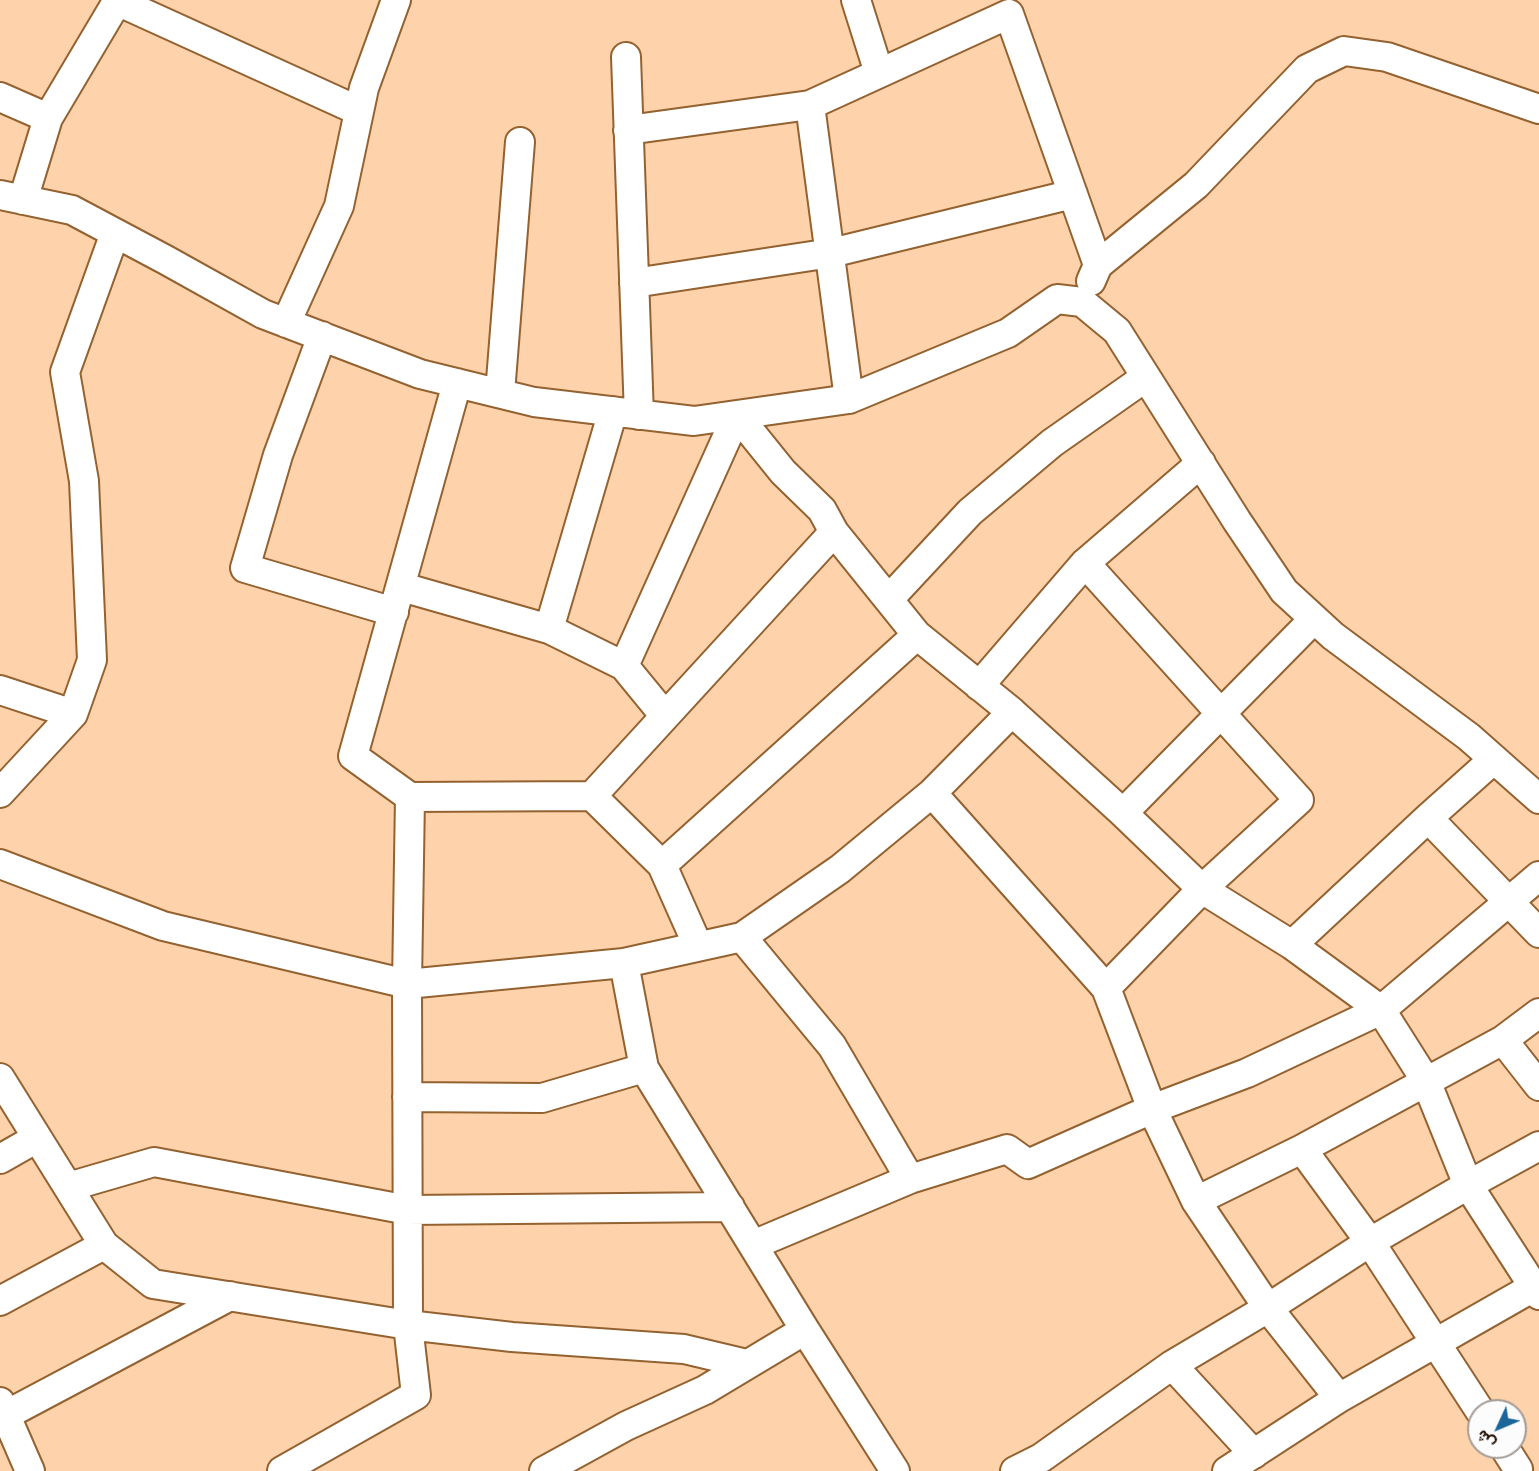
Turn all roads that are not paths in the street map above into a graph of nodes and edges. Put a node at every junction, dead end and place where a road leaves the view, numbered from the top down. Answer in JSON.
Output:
{"nodes":[{"id":1,"x":396,"y":0,"type":"edge"},
{"id":2,"x":856,"y":0,"type":"edge"},
{"id":3,"x":117,"y":1,"type":"edge"},
{"id":4,"x":626,"y":57,"type":"dead end"},
{"id":5,"x":879,"y":73,"type":"junction"},
{"id":6,"x":0,"y":97,"type":"edge"},
{"id":7,"x":810,"y":105,"type":"junction"},
{"id":8,"x":1539,"y":110,"type":"edge"},
{"id":9,"x":359,"y":111,"type":"junction"},
{"id":10,"x":48,"y":118,"type":"junction"},
{"id":11,"x":628,"y":130,"type":"junction"},
{"id":12,"x":520,"y":142,"type":"dead end"},
{"id":13,"x":1073,"y":194,"type":"junction"},
{"id":14,"x":12,"y":197,"type":"edge"},
{"id":15,"x":115,"y":233,"type":"junction"},
{"id":16,"x":831,"y":253,"type":"junction"},
{"id":17,"x":1098,"y":265,"type":"junction"},
{"id":18,"x":634,"y":283,"type":"junction"},
{"id":19,"x":1082,"y":302,"type":"junction"},
{"id":20,"x":285,"y":323,"type":"junction"},
{"id":21,"x":322,"y":336,"type":"junction"},
{"id":22,"x":1146,"y":377,"type":"junction"},
{"id":23,"x":458,"y":383,"type":"junction"},
{"id":24,"x":500,"y":393,"type":"junction"},
{"id":25,"x":849,"y":399,"type":"junction"},
{"id":26,"x":626,"y":413,"type":"junction"},
{"id":27,"x":737,"y":414,"type":"junction"},
{"id":28,"x":1201,"y":463,"type":"junction"},
{"id":29,"x":834,"y":532,"type":"junction"},
{"id":30,"x":1085,"y":563,"type":"junction"},
{"id":31,"x":889,"y":599,"type":"junction"},
{"id":32,"x":398,"y":600,"type":"junction"},
{"id":33,"x":1314,"y":619,"type":"junction"},
{"id":34,"x":549,"y":629,"type":"junction"},
{"id":35,"x":917,"y":635,"type":"junction"},
{"id":36,"x":624,"y":666,"type":"junction"},
{"id":37,"x":979,"y":686,"type":"junction"},
{"id":38,"x":0,"y":690,"type":"edge"},
{"id":39,"x":1012,"y":712,"type":"junction"},
{"id":40,"x":1221,"y":713,"type":"junction"},
{"id":41,"x":73,"y":714,"type":"junction"},
{"id":42,"x":665,"y":716,"type":"junction"},
{"id":43,"x":1494,"y":759,"type":"junction"},
{"id":44,"x":0,"y":793,"type":"edge"},
{"id":45,"x":932,"y":793,"type":"junction"},
{"id":46,"x":592,"y":796,"type":"junction"},
{"id":47,"x":410,"y":797,"type":"junction"},
{"id":48,"x":1539,"y":799,"type":"edge"},
{"id":49,"x":1123,"y":813,"type":"junction"},
{"id":50,"x":1428,"y":818,"type":"junction"},
{"id":51,"x":0,"y":864,"type":"edge"},
{"id":52,"x":662,"y":866,"type":"junction"},
{"id":53,"x":1539,"y":876,"type":"edge"},
{"id":54,"x":1202,"y":889,"type":"junction"},
{"id":55,"x":1510,"y":903,"type":"junction"},
{"id":56,"x":1539,"y":933,"type":"edge"},
{"id":57,"x":742,"y":937,"type":"junction"},
{"id":58,"x":1292,"y":945,"type":"junction"},
{"id":59,"x":698,"y":946,"type":"junction"},
{"id":60,"x":624,"y":963,"type":"junction"},
{"id":61,"x":407,"y":984,"type":"junction"},
{"id":62,"x":1106,"y":988,"type":"junction"},
{"id":63,"x":1381,"y":1010,"type":"junction"},
{"id":64,"x":1539,"y":1014,"type":"edge"},
{"id":65,"x":1503,"y":1040,"type":"junction"},
{"id":66,"x":644,"y":1068,"type":"junction"},
{"id":67,"x":0,"y":1078,"type":"edge"},
{"id":68,"x":1426,"y":1081,"type":"junction"},
{"id":69,"x":1539,"y":1086,"type":"edge"},
{"id":70,"x":407,"y":1097,"type":"junction"},
{"id":71,"x":1152,"y":1109,"type":"junction"},
{"id":72,"x":37,"y":1138,"type":"junction"},
{"id":73,"x":1539,"y":1146,"type":"edge"},
{"id":74,"x":1302,"y":1149,"type":"junction"},
{"id":75,"x":0,"y":1159,"type":"edge"},
{"id":76,"x":910,"y":1179,"type":"junction"},
{"id":77,"x":1468,"y":1185,"type":"junction"},
{"id":78,"x":68,"y":1187,"type":"junction"},
{"id":79,"x":1196,"y":1200,"type":"junction"},
{"id":80,"x":730,"y":1207,"type":"junction"},
{"id":81,"x":408,"y":1210,"type":"junction"},
{"id":82,"x":1370,"y":1242,"type":"junction"},
{"id":83,"x":104,"y":1245,"type":"junction"},
{"id":84,"x":753,"y":1245,"type":"junction"},
{"id":85,"x":1537,"y":1289,"type":"edge"},
{"id":86,"x":230,"y":1296,"type":"junction"},
{"id":87,"x":0,"y":1301,"type":"edge"},
{"id":88,"x":1268,"y":1308,"type":"junction"},
{"id":89,"x":408,"y":1325,"type":"junction"},
{"id":90,"x":805,"y":1330,"type":"junction"},
{"id":91,"x":1436,"y":1342,"type":"junction"},
{"id":92,"x":747,"y":1364,"type":"junction"},
{"id":93,"x":1172,"y":1365,"type":"junction"},
{"id":94,"x":1339,"y":1398,"type":"junction"},
{"id":95,"x":1472,"y":1399,"type":"edge"},
{"id":96,"x":3,"y":1409,"type":"edge"},
{"id":97,"x":1239,"y":1466,"type":"edge"},
{"id":98,"x":30,"y":1471,"type":"edge"},
{"id":99,"x":282,"y":1471,"type":"edge"},
{"id":100,"x":544,"y":1471,"type":"edge"},
{"id":101,"x":895,"y":1471,"type":"edge"},
{"id":102,"x":1015,"y":1471,"type":"edge"}],
"edges":[{"from":1,"to":9,"type":"street"},
{"from":2,"to":5,"type":"street"},
{"from":3,"to":9,"type":"street"},
{"from":3,"to":10,"type":"street"},
{"from":4,"to":11,"type":"street"},
{"from":5,"to":7,"type":"street"},
{"from":5,"to":13,"type":"street"},
{"from":6,"to":10,"type":"street"},
{"from":7,"to":11,"type":"street"},
{"from":7,"to":16,"type":"street"},
{"from":8,"to":17,"type":"street"},
{"from":9,"to":20,"type":"street"},
{"from":10,"to":14,"type":"street"},
{"from":11,"to":18,"type":"street"},
{"from":12,"to":24,"type":"street"},
{"from":13,"to":16,"type":"street"},
{"from":13,"to":17,"type":"street"},
{"from":14,"to":15,"type":"street"},
{"from":15,"to":20,"type":"street"},
{"from":15,"to":41,"type":"street"},
{"from":16,"to":18,"type":"street"},
{"from":16,"to":25,"type":"street"},
{"from":17,"to":19,"type":"street"},
{"from":18,"to":26,"type":"street"},
{"from":19,"to":22,"type":"street"},
{"from":19,"to":25,"type":"street"},
{"from":20,"to":21,"type":"street"},
{"from":21,"to":23,"type":"street"},
{"from":21,"to":32,"type":"street"},
{"from":22,"to":28,"type":"street"},
{"from":22,"to":31,"type":"street"},
{"from":23,"to":24,"type":"street"},
{"from":23,"to":32,"type":"street"},
{"from":24,"to":26,"type":"street"},
{"from":25,"to":27,"type":"street"},
{"from":26,"to":27,"type":"street"},
{"from":26,"to":34,"type":"street"},
{"from":27,"to":29,"type":"street"},
{"from":27,"to":36,"type":"street"},
{"from":28,"to":30,"type":"street"},
{"from":28,"to":33,"type":"street"},
{"from":29,"to":31,"type":"street"},
{"from":29,"to":42,"type":"street"},
{"from":30,"to":37,"type":"street"},
{"from":30,"to":40,"type":"street"},
{"from":31,"to":35,"type":"street"},
{"from":32,"to":34,"type":"street"},
{"from":32,"to":47,"type":"street"},
{"from":33,"to":40,"type":"street"},
{"from":33,"to":43,"type":"street"},
{"from":34,"to":36,"type":"street"},
{"from":35,"to":37,"type":"street"},
{"from":35,"to":52,"type":"street"},
{"from":36,"to":42,"type":"street"},
{"from":37,"to":39,"type":"street"},
{"from":38,"to":41,"type":"street"},
{"from":39,"to":45,"type":"street"},
{"from":39,"to":49,"type":"street"},
{"from":40,"to":49,"type":"street"},
{"from":40,"to":54,"type":"street"},
{"from":41,"to":44,"type":"street"},
{"from":42,"to":46,"type":"street"},
{"from":43,"to":48,"type":"street"},
{"from":43,"to":50,"type":"street"},
{"from":45,"to":57,"type":"street"},
{"from":45,"to":62,"type":"street"},
{"from":46,"to":47,"type":"street"},
{"from":46,"to":52,"type":"street"},
{"from":47,"to":61,"type":"street"},
{"from":49,"to":54,"type":"street"},
{"from":50,"to":55,"type":"street"},
{"from":50,"to":58,"type":"street"},
{"from":51,"to":61,"type":"street"},
{"from":52,"to":59,"type":"street"},
{"from":53,"to":55,"type":"street"},
{"from":54,"to":58,"type":"street"},
{"from":54,"to":62,"type":"street"},
{"from":55,"to":56,"type":"street"},
{"from":55,"to":63,"type":"street"},
{"from":57,"to":59,"type":"street"},
{"from":57,"to":76,"type":"street"},
{"from":58,"to":63,"type":"street"},
{"from":59,"to":60,"type":"street"},
{"from":60,"to":61,"type":"street"},
{"from":60,"to":66,"type":"street"},
{"from":61,"to":70,"type":"street"},
{"from":62,"to":71,"type":"street"},
{"from":63,"to":68,"type":"street"},
{"from":63,"to":71,"type":"street"},
{"from":64,"to":65,"type":"street"},
{"from":65,"to":68,"type":"street"},
{"from":65,"to":69,"type":"street"},
{"from":66,"to":70,"type":"street"},
{"from":66,"to":80,"type":"street"},
{"from":67,"to":72,"type":"street"},
{"from":68,"to":74,"type":"street"},
{"from":68,"to":77,"type":"street"},
{"from":70,"to":81,"type":"street"},
{"from":71,"to":76,"type":"street"},
{"from":71,"to":79,"type":"street"},
{"from":72,"to":75,"type":"street"},
{"from":72,"to":78,"type":"street"},
{"from":73,"to":77,"type":"street"},
{"from":74,"to":79,"type":"street"},
{"from":74,"to":82,"type":"street"},
{"from":76,"to":84,"type":"street"},
{"from":77,"to":82,"type":"street"},
{"from":77,"to":85,"type":"street"},
{"from":78,"to":81,"type":"street"},
{"from":78,"to":83,"type":"street"},
{"from":79,"to":88,"type":"street"},
{"from":80,"to":81,"type":"street"},
{"from":80,"to":84,"type":"street"},
{"from":81,"to":89,"type":"street"},
{"from":82,"to":88,"type":"street"},
{"from":82,"to":91,"type":"street"},
{"from":83,"to":86,"type":"street"},
{"from":83,"to":87,"type":"street"},
{"from":84,"to":90,"type":"street"},
{"from":85,"to":91,"type":"street"},
{"from":86,"to":89,"type":"street"},
{"from":86,"to":96,"type":"street"},
{"from":88,"to":93,"type":"street"},
{"from":88,"to":94,"type":"street"},
{"from":89,"to":92,"type":"street"},
{"from":89,"to":99,"type":"street"},
{"from":90,"to":92,"type":"street"},
{"from":90,"to":101,"type":"street"},
{"from":91,"to":94,"type":"street"},
{"from":91,"to":95,"type":"street"},
{"from":92,"to":100,"type":"street"},
{"from":93,"to":97,"type":"street"},
{"from":93,"to":102,"type":"street"},
{"from":94,"to":97,"type":"street"},
{"from":96,"to":98,"type":"street"}]}
